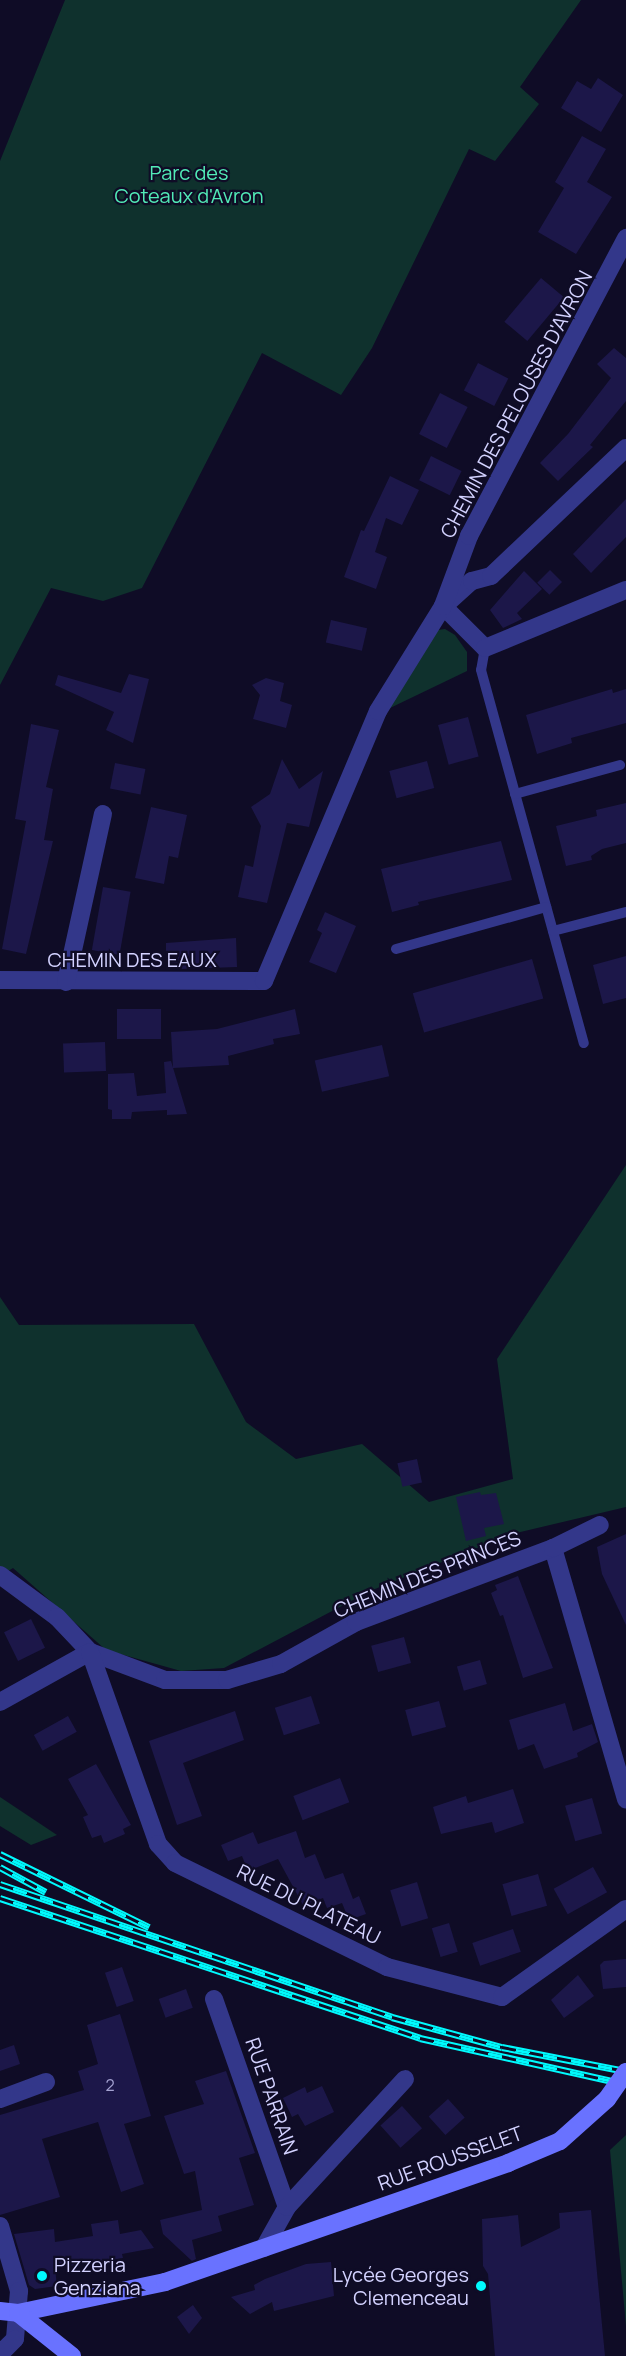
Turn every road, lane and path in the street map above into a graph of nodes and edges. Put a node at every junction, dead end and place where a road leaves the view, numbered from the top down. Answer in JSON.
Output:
{"nodes":[{"id":1,"x":626,"y":238,"type":"edge"},
{"id":2,"x":626,"y":448,"type":"edge"},
{"id":3,"x":626,"y":590,"type":"edge"},
{"id":4,"x":443,"y":606,"type":"junction"},
{"id":5,"x":485,"y":648,"type":"junction"},
{"id":6,"x":620,"y":765,"type":"dead end"},
{"id":7,"x":515,"y":794,"type":"junction"},
{"id":8,"x":103,"y":814,"type":"dead end"},
{"id":9,"x":546,"y":908,"type":"junction"},
{"id":10,"x":626,"y":912,"type":"edge"},
{"id":11,"x":553,"y":931,"type":"junction"},
{"id":12,"x":396,"y":949,"type":"dead end"},
{"id":13,"x":0,"y":980,"type":"edge"},
{"id":14,"x":264,"y":981,"type":"joint"},
{"id":15,"x":66,"y":982,"type":"junction"},
{"id":16,"x":584,"y":1043,"type":"dead end"},
{"id":17,"x":600,"y":1525,"type":"dead end"},
{"id":18,"x":553,"y":1548,"type":"junction"},
{"id":19,"x":0,"y":1575,"type":"edge"},
{"id":20,"x":90,"y":1652,"type":"junction"},
{"id":21,"x":0,"y":1702,"type":"edge"},
{"id":22,"x":626,"y":1800,"type":"edge"},
{"id":23,"x":626,"y":1909,"type":"edge"},
{"id":24,"x":214,"y":1999,"type":"dead end"},
{"id":25,"x":626,"y":2072,"type":"edge"},
{"id":26,"x":405,"y":2079,"type":"dead end"},
{"id":27,"x":46,"y":2082,"type":"dead end"},
{"id":28,"x":0,"y":2099,"type":"edge"},
{"id":29,"x":287,"y":2207,"type":"junction"},
{"id":30,"x":0,"y":2226,"type":"edge"},
{"id":31,"x":264,"y":2248,"type":"junction"},
{"id":32,"x":9,"y":2312,"type":"edge"},
{"id":33,"x":0,"y":2354,"type":"edge"},
{"id":34,"x":72,"y":2356,"type":"edge"}],
"edges":[{"from":1,"to":4,"type":"street","name":"CHEMIN DES PELOUSES D'AVRON"},
{"from":2,"to":4,"type":"street"},
{"from":3,"to":5,"type":"street"},
{"from":4,"to":5,"type":"street"},
{"from":4,"to":14,"type":"street","name":"CHEMIN DES PELOUSES D'AVRON"},
{"from":5,"to":7,"type":"lane"},
{"from":6,"to":7,"type":"lane"},
{"from":7,"to":9,"type":"lane"},
{"from":8,"to":15,"type":"street"},
{"from":9,"to":11,"type":"lane"},
{"from":9,"to":12,"type":"lane"},
{"from":10,"to":11,"type":"lane"},
{"from":11,"to":16,"type":"lane"},
{"from":13,"to":15,"type":"street","name":"CHEMIN DES EAUX"},
{"from":14,"to":15,"type":"street","name":"CHEMIN DES EAUX"},
{"from":17,"to":18,"type":"street","name":"CHEMIN DES PRINCES"},
{"from":18,"to":20,"type":"street","name":"CHEMIN DES PRINCES"},
{"from":18,"to":22,"type":"street"},
{"from":19,"to":20,"type":"street","name":"CHEMIN DES PRINCES"},
{"from":20,"to":21,"type":"street"},
{"from":20,"to":23,"type":"street","name":"RUE DU PLATEAU"},
{"from":24,"to":29,"type":"street","name":"RUE PARRAIN"},
{"from":25,"to":31,"type":"street","name":"RUE ROUSSELET","bridge":true},
{"from":26,"to":29,"type":"street"},
{"from":27,"to":28,"type":"street"},
{"from":29,"to":31,"type":"street"},
{"from":30,"to":32,"type":"street"},
{"from":31,"to":32,"type":"street","name":"RUE ROUSSELET"},
{"from":32,"to":33,"type":"street"},
{"from":32,"to":34,"type":"street"}]}
